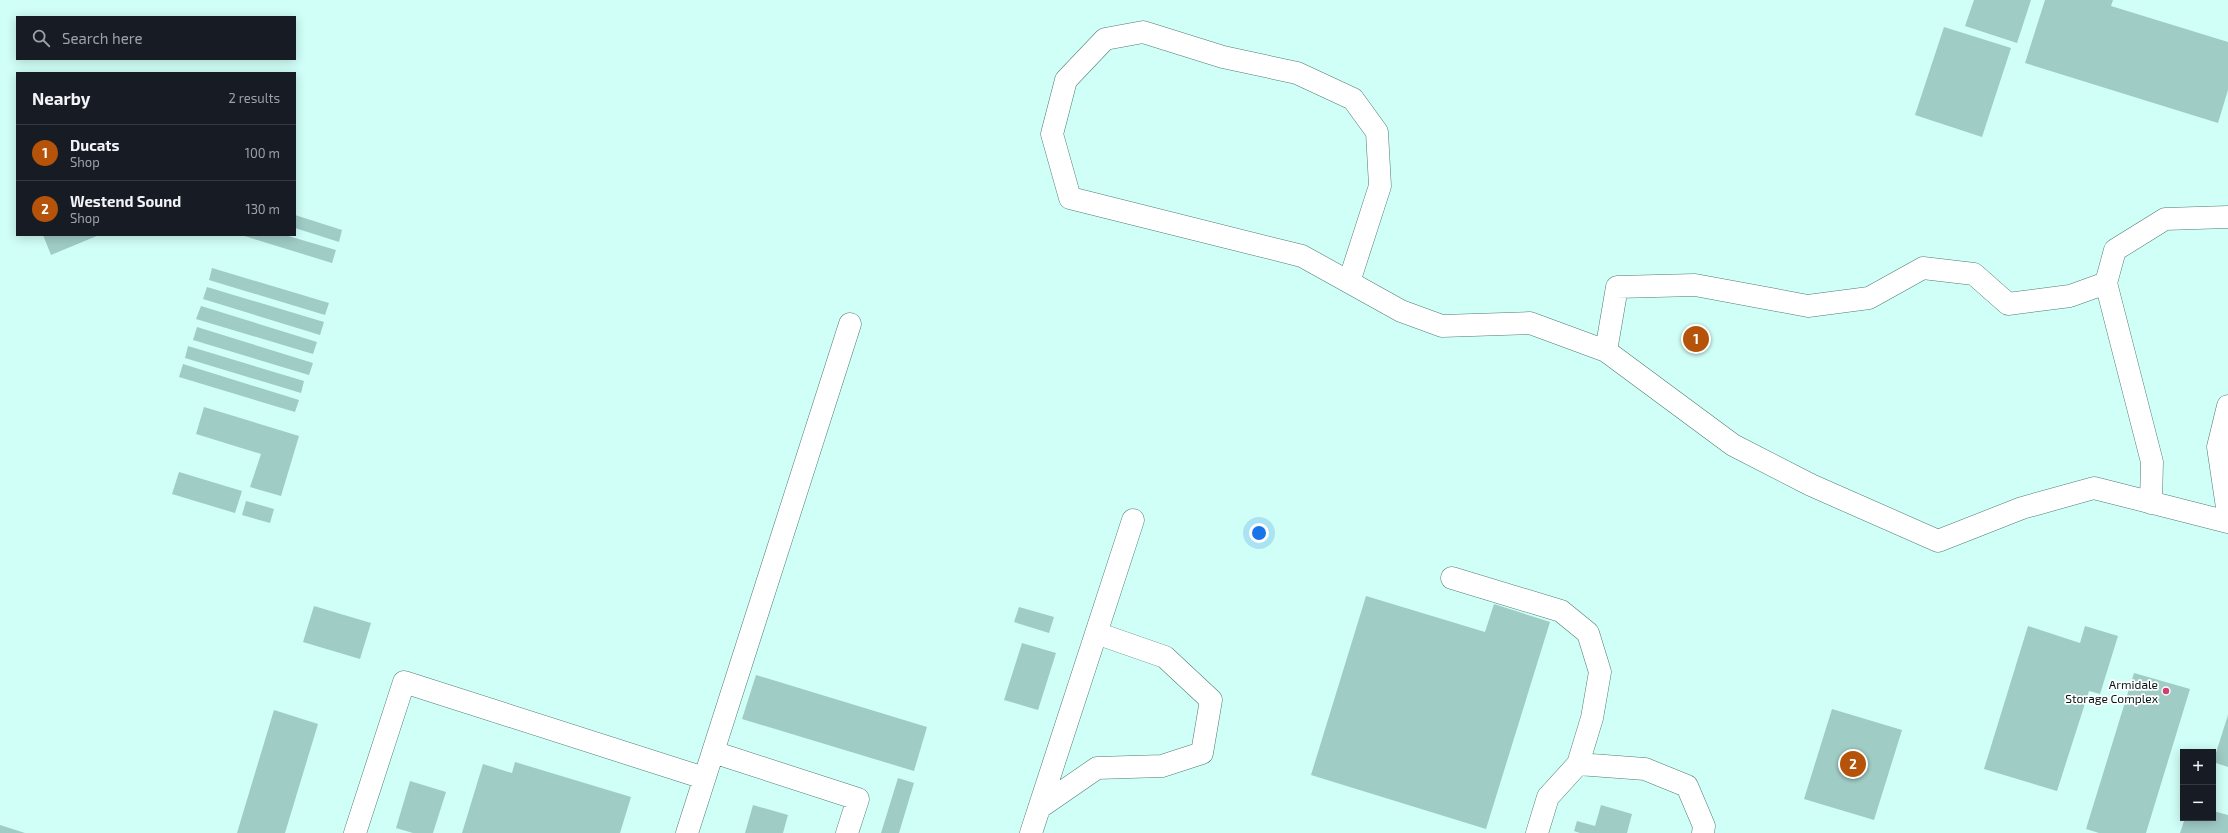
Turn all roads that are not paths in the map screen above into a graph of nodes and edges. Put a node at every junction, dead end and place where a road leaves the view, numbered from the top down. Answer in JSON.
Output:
{"nodes":[{"id":1,"x":2228,"y":217,"type":"edge"},
{"id":2,"x":1349,"y":282,"type":"junction"},
{"id":3,"x":2106,"y":283,"type":"junction"},
{"id":4,"x":850,"y":324,"type":"dead end"},
{"id":5,"x":1606,"y":352,"type":"junction"},
{"id":6,"x":2228,"y":406,"type":"edge"},
{"id":7,"x":2151,"y":503,"type":"junction"},
{"id":8,"x":2228,"y":514,"type":"edge"},
{"id":9,"x":1133,"y":520,"type":"dead end"},
{"id":10,"x":2228,"y":522,"type":"edge"},
{"id":11,"x":1452,"y":578,"type":"dead end"},
{"id":12,"x":1096,"y":634,"type":"junction"},
{"id":13,"x":713,"y":752,"type":"junction"},
{"id":14,"x":1578,"y":764,"type":"junction"},
{"id":15,"x":704,"y":778,"type":"junction"},
{"id":16,"x":1039,"y":808,"type":"junction"},
{"id":17,"x":355,"y":833,"type":"edge"},
{"id":18,"x":687,"y":833,"type":"edge"},
{"id":19,"x":847,"y":833,"type":"edge"},
{"id":20,"x":1031,"y":833,"type":"edge"},
{"id":21,"x":1537,"y":833,"type":"edge"},
{"id":22,"x":1703,"y":833,"type":"edge"}],
"edges":[{"from":1,"to":3,"type":"lane"},
{"from":2,"to":2,"type":"lane"},
{"from":2,"to":5,"type":"lane"},
{"from":3,"to":5,"type":"lane"},
{"from":3,"to":7,"type":"lane"},
{"from":4,"to":13,"type":"lane"},
{"from":5,"to":7,"type":"lane"},
{"from":6,"to":8,"type":"lane"},
{"from":7,"to":10,"type":"lane"},
{"from":9,"to":12,"type":"lane"},
{"from":11,"to":14,"type":"lane"},
{"from":12,"to":16,"type":"lane"},
{"from":12,"to":16,"type":"lane"},
{"from":13,"to":15,"type":"lane"},
{"from":13,"to":19,"type":"lane"},
{"from":14,"to":21,"type":"lane"},
{"from":14,"to":22,"type":"lane"},
{"from":15,"to":17,"type":"lane"},
{"from":15,"to":18,"type":"lane"},
{"from":16,"to":20,"type":"lane"}]}
